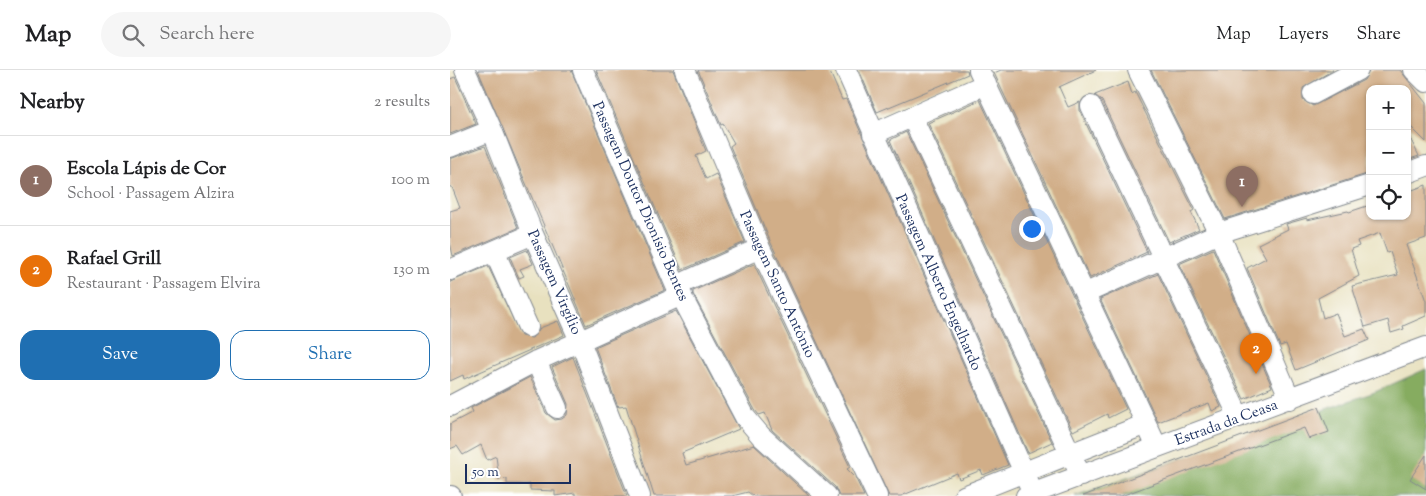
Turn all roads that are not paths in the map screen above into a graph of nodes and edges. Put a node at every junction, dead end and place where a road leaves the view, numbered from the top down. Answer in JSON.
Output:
{"nodes":[{"id":1,"x":465,"y":70,"type":"edge"},
{"id":2,"x":583,"y":70,"type":"edge"},
{"id":3,"x":685,"y":70,"type":"edge"},
{"id":4,"x":846,"y":70,"type":"edge"},
{"id":5,"x":1138,"y":70,"type":"edge"},
{"id":6,"x":1358,"y":70,"type":"edge"},
{"id":7,"x":1414,"y":70,"type":"edge"},
{"id":8,"x":983,"y":77,"type":"edge"},
{"id":9,"x":1426,"y":82,"type":"edge"},
{"id":10,"x":1313,"y":94,"type":"dead end"},
{"id":11,"x":1091,"y":106,"type":"dead end"},
{"id":12,"x":912,"y":116,"type":"junction"},
{"id":13,"x":492,"y":130,"type":"junction"},
{"id":14,"x":873,"y":134,"type":"junction"},
{"id":15,"x":450,"y":147,"type":"edge"},
{"id":16,"x":1426,"y":166,"type":"edge"},
{"id":17,"x":1411,"y":172,"type":"edge"},
{"id":18,"x":1366,"y":186,"type":"edge"},
{"id":19,"x":534,"y":234,"type":"junction"},
{"id":20,"x":1219,"y":234,"type":"junction"},
{"id":21,"x":760,"y":248,"type":"junction"},
{"id":22,"x":494,"y":251,"type":"junction"},
{"id":23,"x":1164,"y":258,"type":"junction"},
{"id":24,"x":450,"y":270,"type":"edge"},
{"id":25,"x":450,"y":278,"type":"edge"},
{"id":26,"x":450,"y":285,"type":"edge"},
{"id":27,"x":679,"y":290,"type":"junction"},
{"id":28,"x":1086,"y":293,"type":"junction"},
{"id":29,"x":528,"y":327,"type":"dead end"},
{"id":30,"x":580,"y":341,"type":"junction"},
{"id":31,"x":1426,"y":347,"type":"edge"},
{"id":32,"x":536,"y":361,"type":"junction"},
{"id":33,"x":1290,"y":399,"type":"junction"},
{"id":34,"x":450,"y":406,"type":"edge"},
{"id":35,"x":557,"y":408,"type":"dead end"},
{"id":36,"x":1239,"y":417,"type":"junction"},
{"id":37,"x":1146,"y":424,"type":"junction"},
{"id":38,"x":1158,"y":447,"type":"junction"},
{"id":39,"x":1072,"y":454,"type":"junction"},
{"id":40,"x":1025,"y":473,"type":"junction"},
{"id":41,"x":1081,"y":476,"type":"junction"},
{"id":42,"x":1029,"y":495,"type":"edge"},
{"id":43,"x":640,"y":496,"type":"edge"},
{"id":44,"x":827,"y":496,"type":"edge"},
{"id":45,"x":877,"y":496,"type":"edge"},
{"id":46,"x":964,"y":496,"type":"edge"}],
"edges":[{"from":1,"to":13,"type":"street","name":"Passagem Virgílio"},
{"from":2,"to":27,"type":"street","name":"Passagem Doutor Dionísio Bentes"},
{"from":3,"to":21,"type":"street","name":"Passagem Santo Antônio"},
{"from":4,"to":14,"type":"street","name":"Passagem Alberto Engelhardo"},
{"from":5,"to":20,"type":"street"},
{"from":6,"to":10,"type":"street"},
{"from":7,"to":9,"type":"street"},
{"from":8,"to":12,"type":"street"},
{"from":8,"to":28,"type":"street"},
{"from":11,"to":23,"type":"street"},
{"from":12,"to":14,"type":"street"},
{"from":12,"to":39,"type":"street"},
{"from":13,"to":15,"type":"street"},
{"from":13,"to":19,"type":"street","name":"Passagem Virgílio"},
{"from":14,"to":40,"type":"street","name":"Passagem Alberto Engelhardo"},
{"from":16,"to":17,"type":"street"},
{"from":18,"to":20,"type":"street"},
{"from":19,"to":22,"type":"street"},
{"from":19,"to":30,"type":"street","name":"Passagem Virgílio"},
{"from":20,"to":23,"type":"street"},
{"from":20,"to":33,"type":"street"},
{"from":21,"to":27,"type":"street"},
{"from":21,"to":45,"type":"street","name":"Passagem Santo Antônio"},
{"from":22,"to":24,"type":"street"},
{"from":22,"to":29,"type":"street"},
{"from":23,"to":28,"type":"street"},
{"from":23,"to":36,"type":"street"},
{"from":25,"to":26,"type":"street"},
{"from":27,"to":30,"type":"street"},
{"from":27,"to":44,"type":"street","name":"Passagem Doutor Dionísio Bentes"},
{"from":28,"to":37,"type":"street"},
{"from":30,"to":32,"type":"street"},
{"from":30,"to":43,"type":"street","name":"Passagem Virgílio"},
{"from":31,"to":33,"type":"street","name":"Estrada da Ceasa"},
{"from":32,"to":34,"type":"street"},
{"from":32,"to":35,"type":"street"},
{"from":33,"to":36,"type":"street","name":"Estrada da Ceasa"},
{"from":36,"to":38,"type":"street","name":"Estrada da Ceasa"},
{"from":37,"to":38,"type":"street"},
{"from":37,"to":39,"type":"street"},
{"from":38,"to":41,"type":"street","name":"Estrada da Ceasa"},
{"from":39,"to":40,"type":"street"},
{"from":39,"to":41,"type":"street"},
{"from":40,"to":42,"type":"street","name":"Passagem Alberto Engelhardo"},
{"from":40,"to":46,"type":"street"},
{"from":41,"to":42,"type":"street","name":"Estrada da Ceasa"}]}
